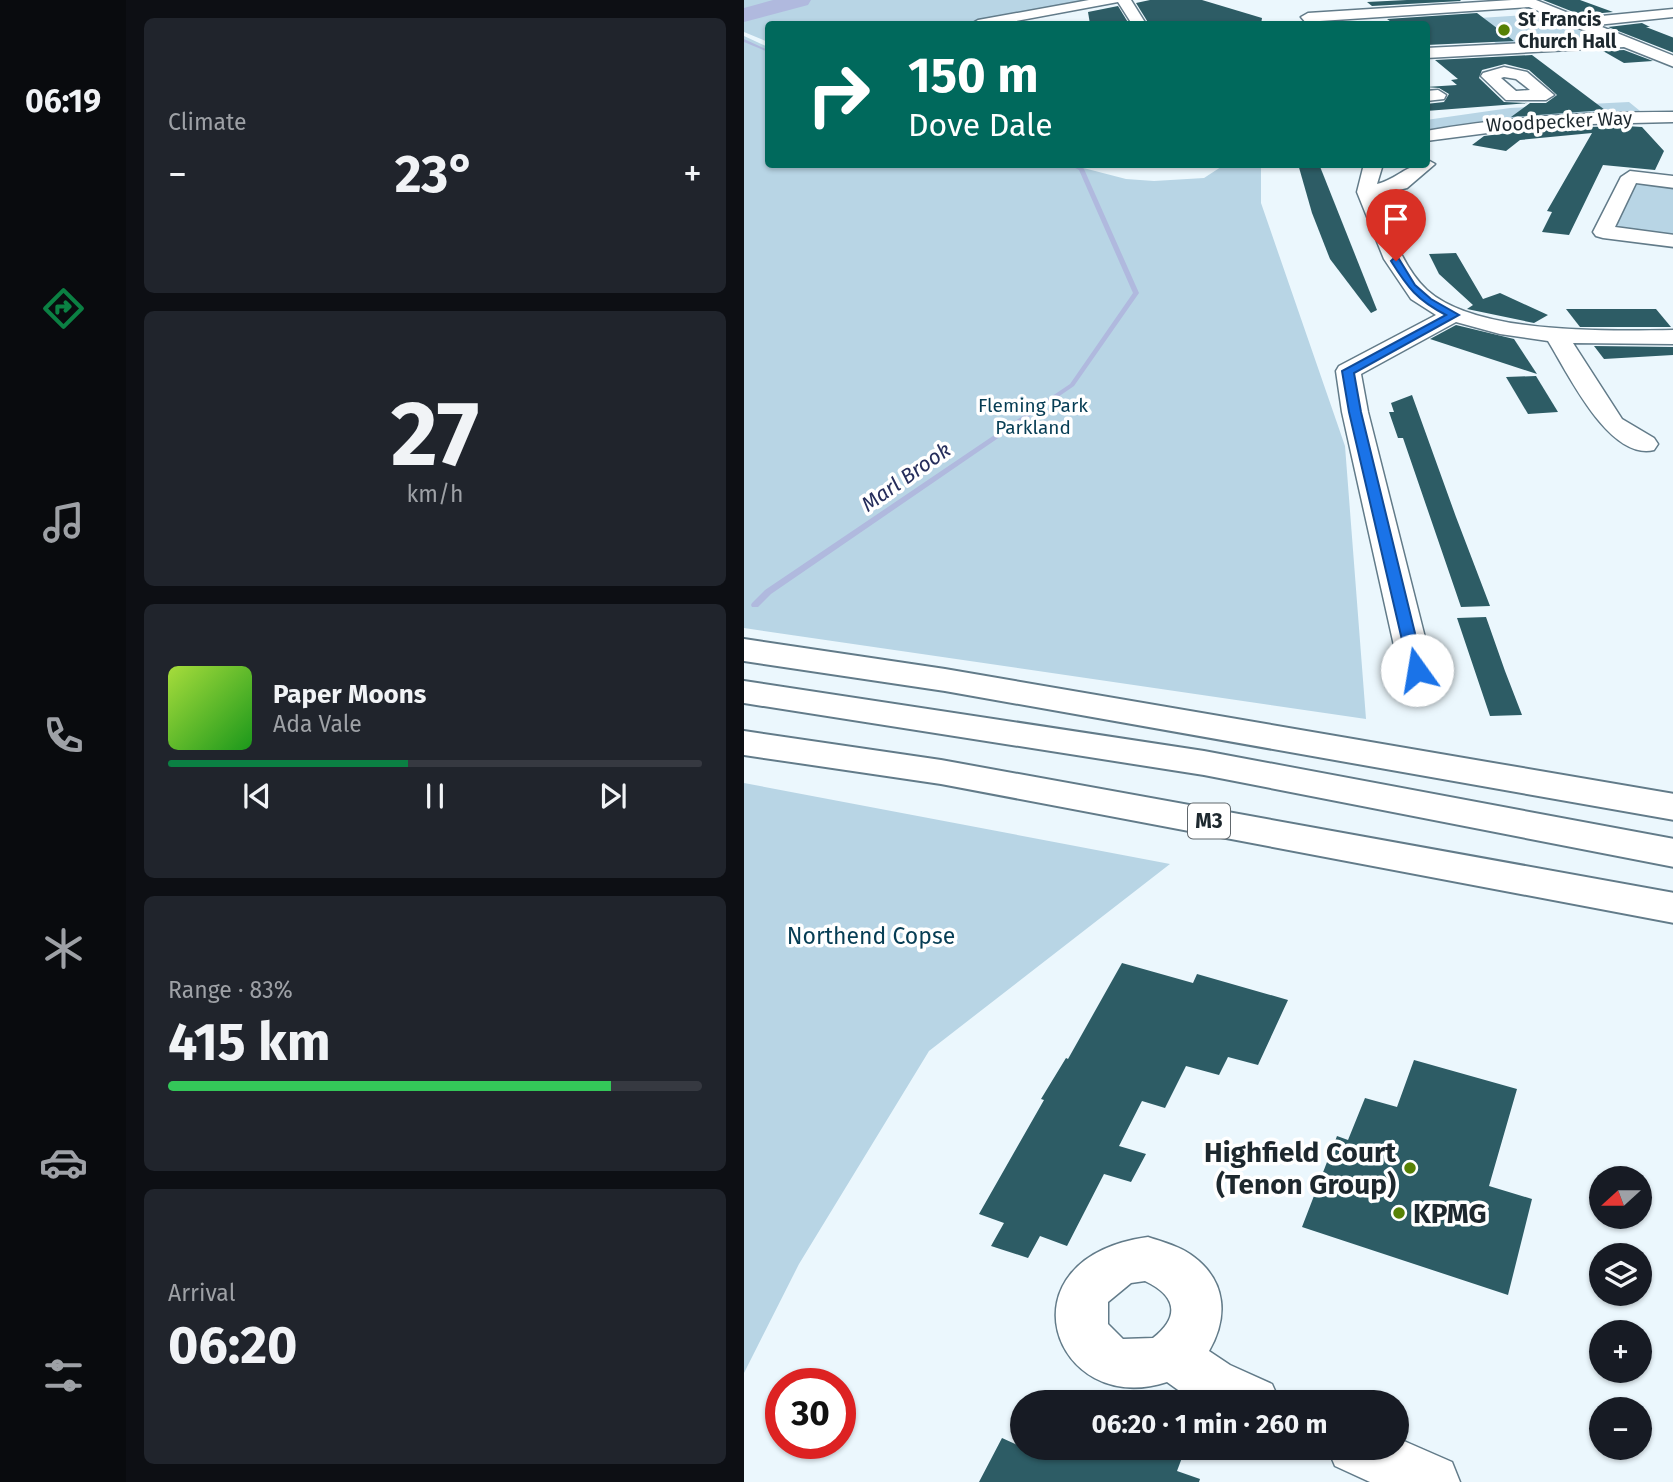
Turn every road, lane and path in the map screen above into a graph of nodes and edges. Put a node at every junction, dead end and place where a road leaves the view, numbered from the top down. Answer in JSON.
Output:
{"nodes":[{"id":1,"x":1113,"y":0,"type":"edge"},
{"id":2,"x":1124,"y":0,"type":"edge"},
{"id":3,"x":1528,"y":1,"type":"edge"},
{"id":4,"x":1673,"y":13,"type":"edge"},
{"id":5,"x":995,"y":21,"type":"edge"},
{"id":6,"x":1138,"y":21,"type":"edge"},
{"id":7,"x":1312,"y":21,"type":"edge"},
{"id":8,"x":1580,"y":23,"type":"junction"},
{"id":9,"x":1627,"y":41,"type":"junction"},
{"id":10,"x":1473,"y":50,"type":"junction"},
{"id":11,"x":1430,"y":53,"type":"edge"},
{"id":12,"x":1673,"y":62,"type":"edge"},
{"id":13,"x":1499,"y":72,"type":"dead end"},
{"id":14,"x":1673,"y":117,"type":"edge"},
{"id":15,"x":1446,"y":132,"type":"junction"},
{"id":16,"x":1430,"y":135,"type":"edge"},
{"id":17,"x":1430,"y":160,"type":"edge"},
{"id":18,"x":1372,"y":168,"type":"edge"},
{"id":19,"x":1421,"y":168,"type":"edge"},
{"id":20,"x":1673,"y":182,"type":"edge"},
{"id":21,"x":1367,"y":192,"type":"junction"},
{"id":22,"x":1673,"y":241,"type":"edge"},
{"id":23,"x":1453,"y":315,"type":"junction"},
{"id":24,"x":1557,"y":337,"type":"junction"},
{"id":25,"x":1673,"y":337,"type":"edge"},
{"id":26,"x":1645,"y":444,"type":"dead end"},
{"id":27,"x":744,"y":650,"type":"edge"},
{"id":28,"x":1418,"y":677,"type":"dead end"},
{"id":29,"x":744,"y":691,"type":"edge"},
{"id":30,"x":744,"y":743,"type":"edge"},
{"id":31,"x":1673,"y":807,"type":"edge"},
{"id":32,"x":1673,"y":853,"type":"edge"},
{"id":33,"x":1673,"y":908,"type":"edge"},
{"id":34,"x":1173,"y":1356,"type":"dead end"},
{"id":35,"x":1226,"y":1390,"type":"edge"},
{"id":36,"x":1383,"y":1460,"type":"edge"},
{"id":37,"x":1432,"y":1482,"type":"edge"}],
"edges":[{"from":1,"to":5,"type":"street"},
{"from":2,"to":6,"type":"street"},
{"from":3,"to":7,"type":"street"},
{"from":3,"to":8,"type":"street"},
{"from":4,"to":8,"type":"street"},
{"from":8,"to":9,"type":"street"},
{"from":9,"to":10,"type":"street"},
{"from":9,"to":12,"type":"street"},
{"from":10,"to":11,"type":"street"},
{"from":10,"to":13,"type":"street"},
{"from":14,"to":15,"type":"street","name":"Woodpecker Way"},
{"from":15,"to":16,"type":"street","name":"Woodpecker Way"},
{"from":15,"to":17,"type":"street"},
{"from":18,"to":21,"type":"street"},
{"from":19,"to":21,"type":"street"},
{"from":20,"to":22,"type":"street"},
{"from":21,"to":23,"type":"street"},
{"from":23,"to":24,"type":"street"},
{"from":23,"to":28,"type":"street"},
{"from":24,"to":25,"type":"street"},
{"from":24,"to":26,"type":"street"},
{"from":27,"to":31,"type":"highway"},
{"from":29,"to":32,"type":"highway"},
{"from":30,"to":33,"type":"highway","number":"M3"},
{"from":34,"to":35,"type":"street"},
{"from":36,"to":37,"type":"street"}]}
